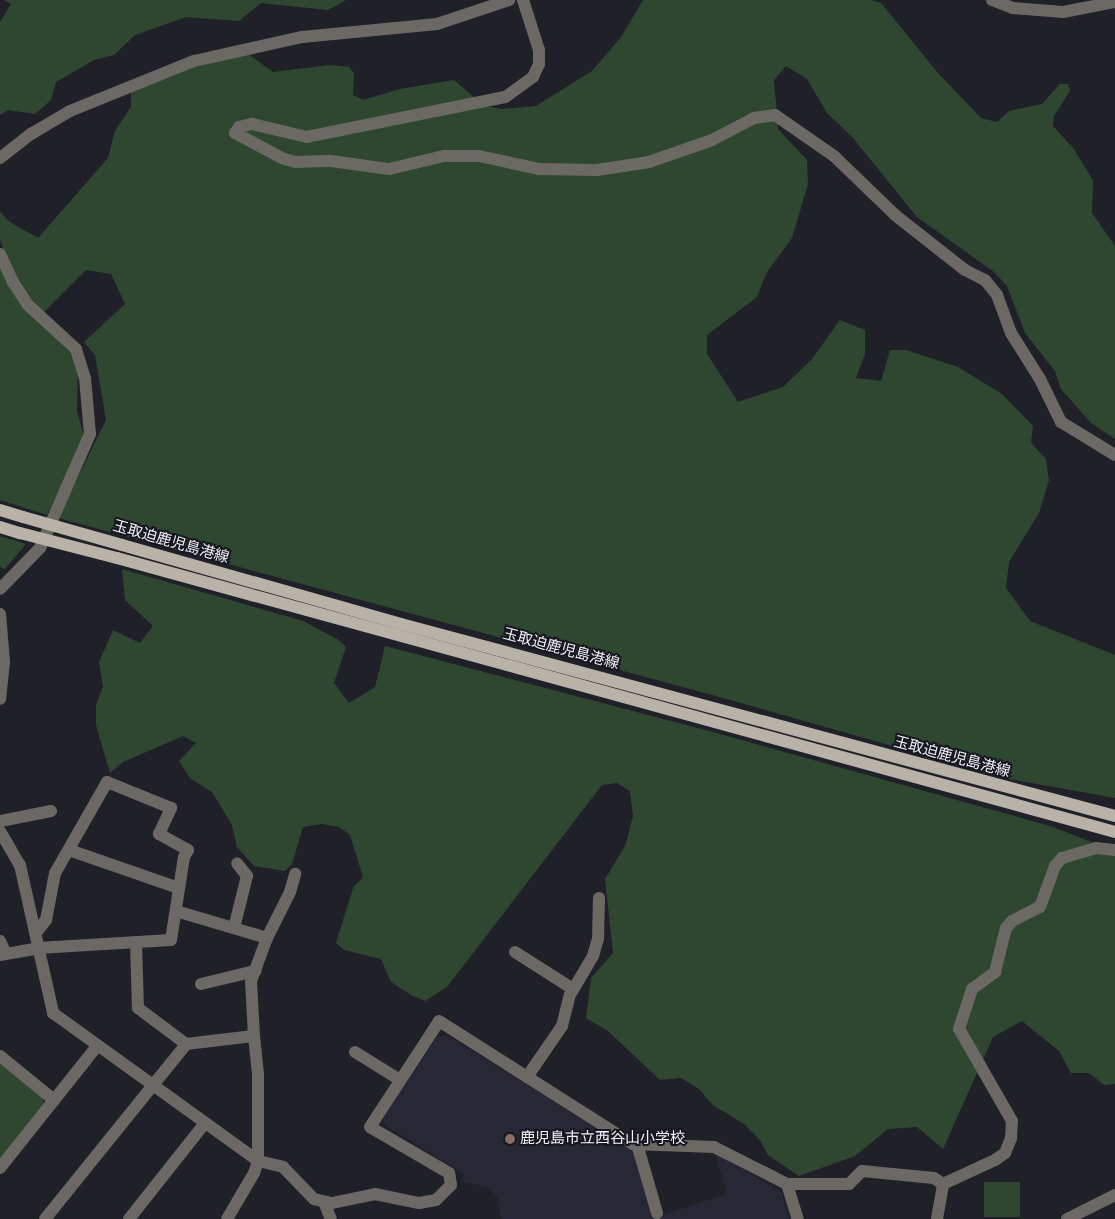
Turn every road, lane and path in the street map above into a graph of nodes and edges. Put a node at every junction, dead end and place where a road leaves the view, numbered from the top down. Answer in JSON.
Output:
{"nodes":[{"id":1,"x":509,"y":0,"type":"edge"},
{"id":2,"x":523,"y":0,"type":"edge"},
{"id":3,"x":992,"y":0,"type":"edge"},
{"id":4,"x":1115,"y":2,"type":"edge"},
{"id":5,"x":1063,"y":6,"type":"edge"},
{"id":6,"x":0,"y":158,"type":"edge"},
{"id":7,"x":0,"y":254,"type":"edge"},
{"id":8,"x":1115,"y":456,"type":"edge"},
{"id":9,"x":0,"y":510,"type":"edge"},
{"id":10,"x":0,"y":527,"type":"edge"},
{"id":11,"x":0,"y":589,"type":"edge"},
{"id":12,"x":0,"y":614,"type":"edge"},
{"id":13,"x":0,"y":699,"type":"edge"},
{"id":14,"x":51,"y":811,"type":"dead end"},
{"id":15,"x":1115,"y":816,"type":"edge"},
{"id":16,"x":0,"y":821,"type":"edge"},
{"id":17,"x":0,"y":831,"type":"edge"},
{"id":18,"x":1115,"y":832,"type":"edge"},
{"id":19,"x":69,"y":850,"type":"junction"},
{"id":20,"x":1115,"y":850,"type":"edge"},
{"id":21,"x":237,"y":863,"type":"dead end"},
{"id":22,"x":294,"y":874,"type":"dead end"},
{"id":23,"x":179,"y":888,"type":"junction"},
{"id":24,"x":599,"y":898,"type":"dead end"},
{"id":25,"x":176,"y":911,"type":"junction"},
{"id":26,"x":234,"y":928,"type":"junction"},
{"id":27,"x":36,"y":933,"type":"junction"},
{"id":28,"x":267,"y":938,"type":"junction"},
{"id":29,"x":0,"y":941,"type":"edge"},
{"id":30,"x":136,"y":942,"type":"junction"},
{"id":31,"x":38,"y":948,"type":"junction"},
{"id":32,"x":516,"y":952,"type":"dead end"},
{"id":33,"x":3,"y":954,"type":"edge"},
{"id":34,"x":255,"y":971,"type":"junction"},
{"id":35,"x":201,"y":984,"type":"dead end"},
{"id":36,"x":573,"y":989,"type":"junction"},
{"id":37,"x":254,"y":1036,"type":"junction"},
{"id":38,"x":186,"y":1044,"type":"junction"},
{"id":39,"x":97,"y":1046,"type":"junction"},
{"id":40,"x":355,"y":1052,"type":"dead end"},
{"id":41,"x":0,"y":1056,"type":"edge"},
{"id":42,"x":527,"y":1077,"type":"junction"},
{"id":43,"x":400,"y":1080,"type":"junction"},
{"id":44,"x":153,"y":1085,"type":"junction"},
{"id":45,"x":54,"y":1100,"type":"junction"},
{"id":46,"x":205,"y":1123,"type":"junction"},
{"id":47,"x":637,"y":1144,"type":"junction"},
{"id":48,"x":258,"y":1161,"type":"junction"},
{"id":49,"x":0,"y":1168,"type":"edge"},
{"id":50,"x":787,"y":1184,"type":"junction"},
{"id":51,"x":943,"y":1184,"type":"junction"},
{"id":52,"x":1115,"y":1195,"type":"edge"},
{"id":53,"x":324,"y":1202,"type":"junction"},
{"id":54,"x":657,"y":1213,"type":"dead end"},
{"id":55,"x":45,"y":1219,"type":"edge"},
{"id":56,"x":129,"y":1219,"type":"edge"},
{"id":57,"x":227,"y":1219,"type":"edge"},
{"id":58,"x":331,"y":1219,"type":"edge"},
{"id":59,"x":798,"y":1219,"type":"edge"},
{"id":60,"x":937,"y":1219,"type":"edge"},
{"id":61,"x":1067,"y":1219,"type":"edge"}],
"edges":[{"from":1,"to":6,"type":"street"},
{"from":2,"to":8,"type":"street"},
{"from":3,"to":5,"type":"street"},
{"from":4,"to":5,"type":"street"},
{"from":7,"to":11,"type":"street"},
{"from":9,"to":15,"type":"main road","name":"玉取迫鹿児島港線","bridge":true},
{"from":10,"to":18,"type":"main road","name":"玉取迫鹿児島港線","bridge":true},
{"from":12,"to":13,"type":"street"},
{"from":14,"to":16,"type":"street"},
{"from":17,"to":27,"type":"street"},
{"from":19,"to":23,"type":"street"},
{"from":19,"to":23,"type":"street"},
{"from":19,"to":27,"type":"street"},
{"from":20,"to":51,"type":"street"},
{"from":21,"to":26,"type":"street"},
{"from":22,"to":28,"type":"street"},
{"from":23,"to":25,"type":"street"},
{"from":24,"to":36,"type":"street"},
{"from":25,"to":26,"type":"street"},
{"from":25,"to":30,"type":"street"},
{"from":26,"to":28,"type":"street"},
{"from":27,"to":31,"type":"street"},
{"from":28,"to":34,"type":"street"},
{"from":29,"to":33,"type":"street"},
{"from":30,"to":31,"type":"street"},
{"from":30,"to":38,"type":"street"},
{"from":31,"to":33,"type":"street"},
{"from":31,"to":39,"type":"street"},
{"from":32,"to":36,"type":"street"},
{"from":34,"to":35,"type":"street"},
{"from":34,"to":37,"type":"street"},
{"from":36,"to":42,"type":"street"},
{"from":37,"to":38,"type":"street"},
{"from":37,"to":48,"type":"street"},
{"from":38,"to":44,"type":"street"},
{"from":39,"to":44,"type":"street"},
{"from":39,"to":45,"type":"street"},
{"from":40,"to":43,"type":"street"},
{"from":41,"to":45,"type":"street"},
{"from":42,"to":43,"type":"street"},
{"from":42,"to":47,"type":"street"},
{"from":43,"to":53,"type":"street"},
{"from":44,"to":46,"type":"street"},
{"from":44,"to":55,"type":"street"},
{"from":45,"to":49,"type":"street"},
{"from":46,"to":48,"type":"street"},
{"from":46,"to":56,"type":"street"},
{"from":47,"to":50,"type":"street"},
{"from":47,"to":54,"type":"street"},
{"from":48,"to":53,"type":"street"},
{"from":48,"to":57,"type":"street"},
{"from":50,"to":51,"type":"street"},
{"from":50,"to":59,"type":"street"},
{"from":51,"to":60,"type":"street"},
{"from":52,"to":61,"type":"street"},
{"from":53,"to":58,"type":"street"}]}
